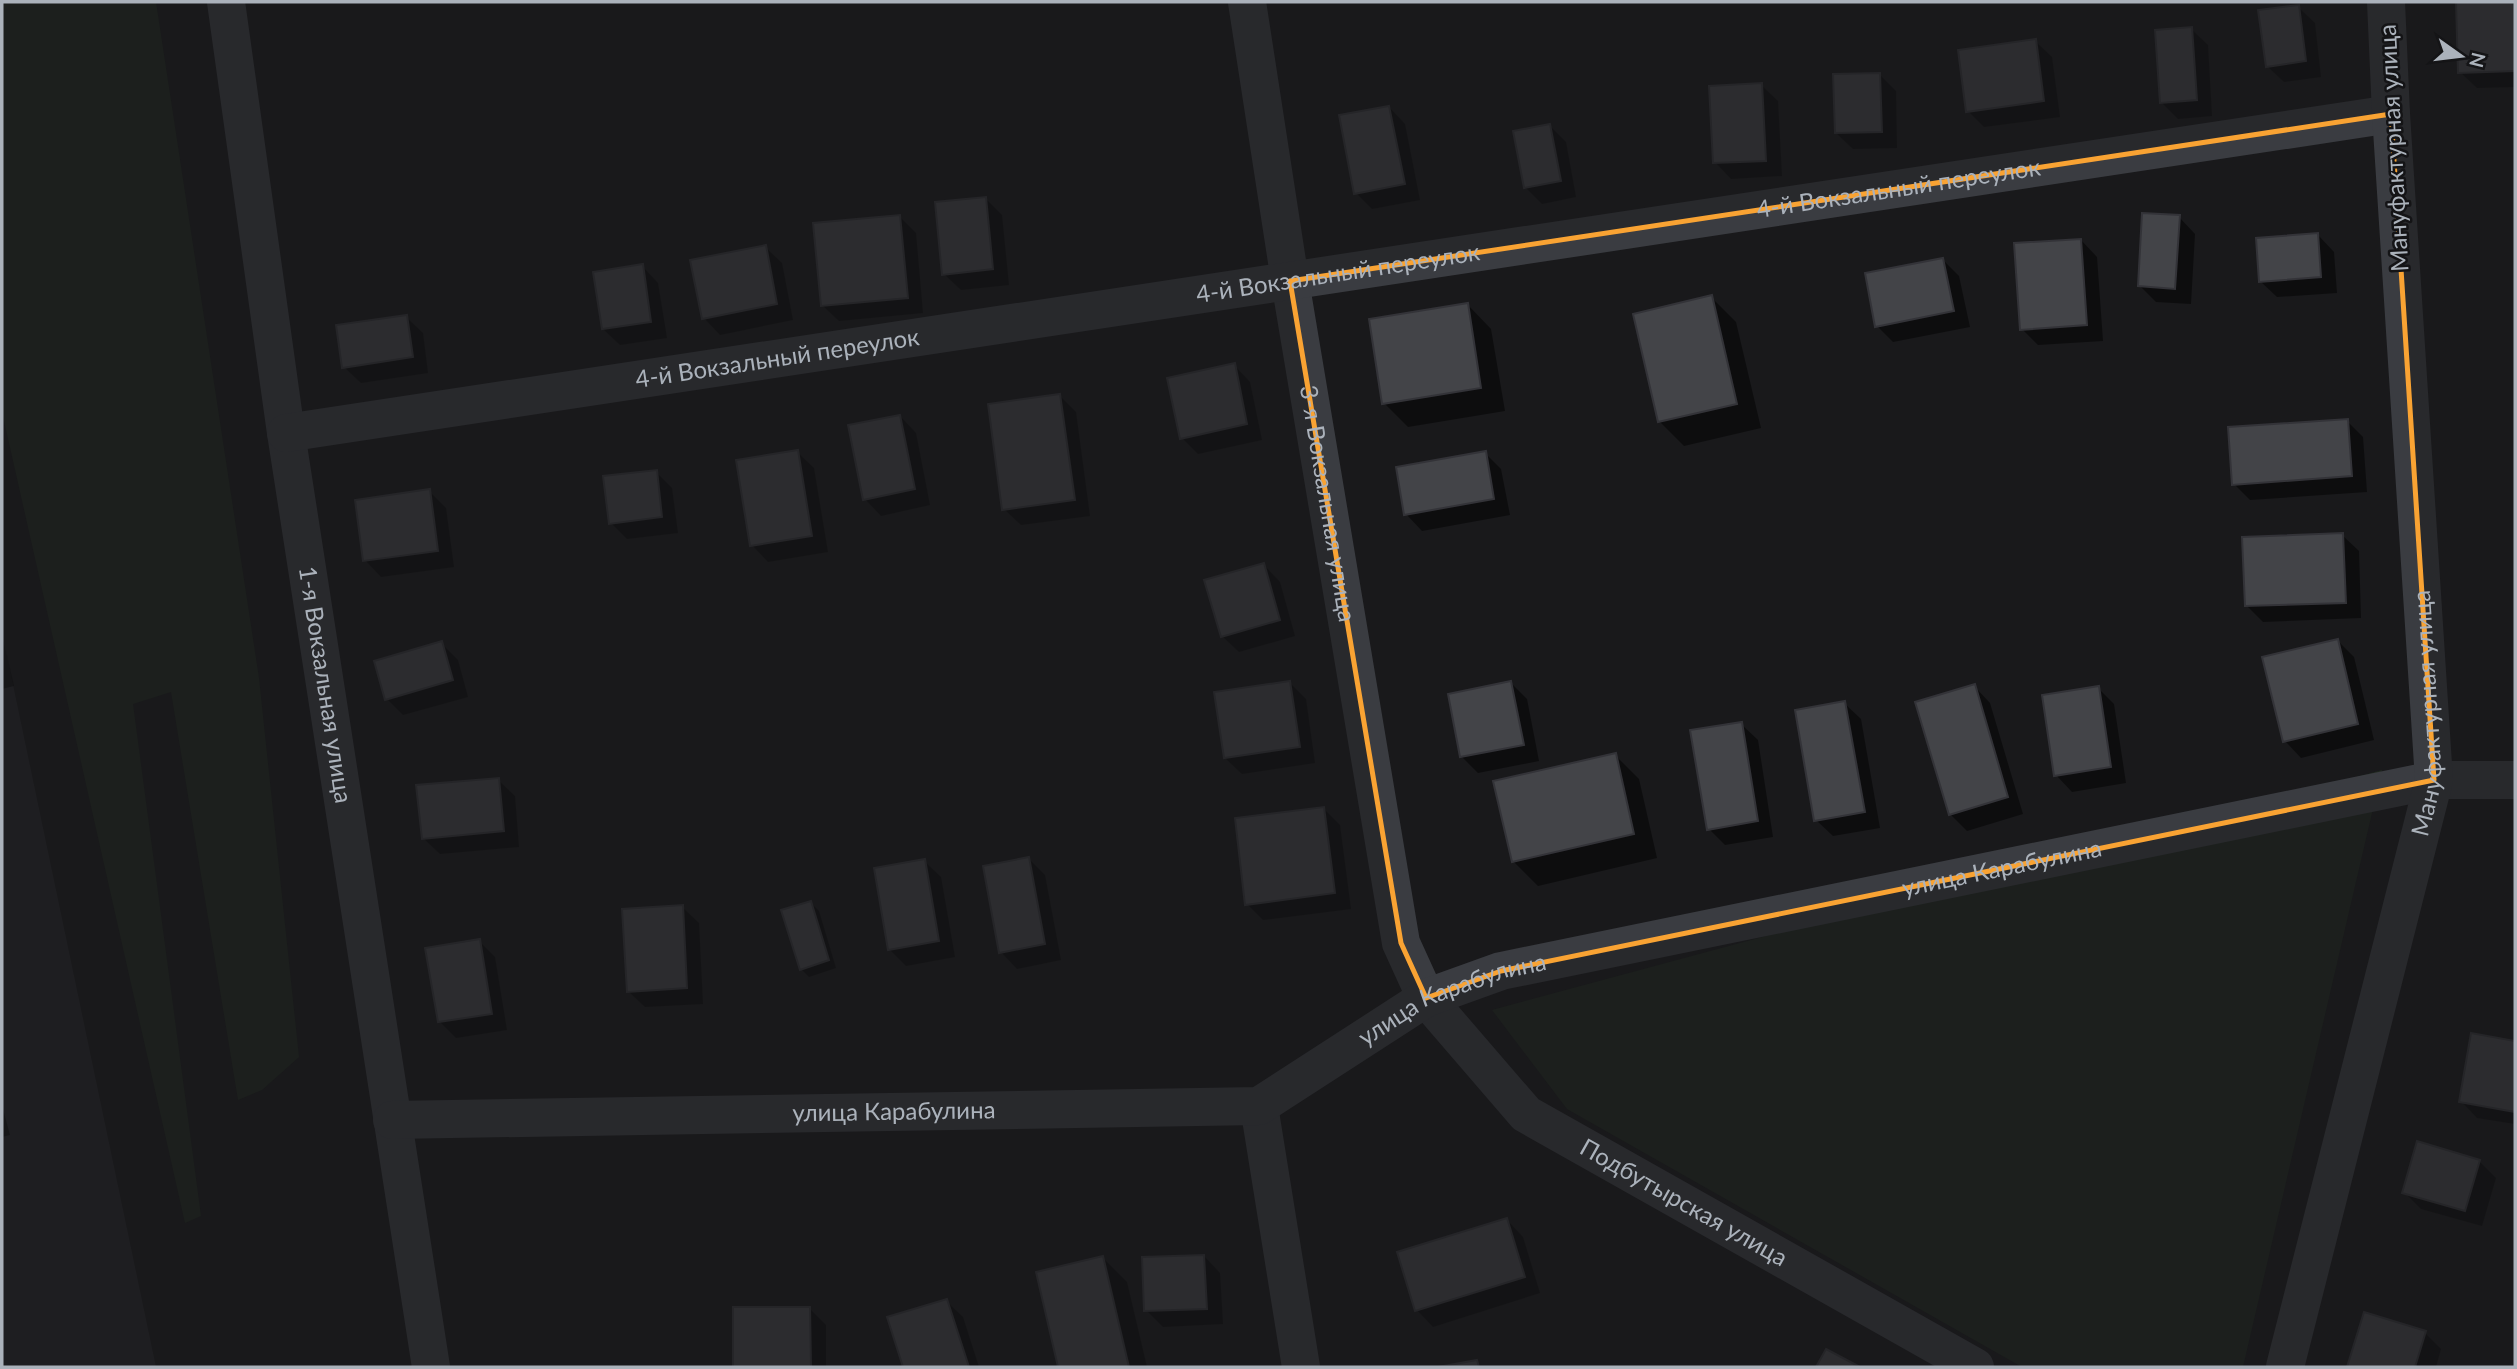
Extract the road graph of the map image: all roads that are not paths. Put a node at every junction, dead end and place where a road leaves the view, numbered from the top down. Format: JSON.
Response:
{"nodes":[{"id":1,"x":226,"y":2,"type":"edge"},
{"id":2,"x":1247,"y":2,"type":"edge"},
{"id":3,"x":2386,"y":2,"type":"edge"},
{"id":4,"x":2391,"y":114,"type":"junction"},
{"id":5,"x":1290,"y":281,"type":"junction"},
{"id":6,"x":286,"y":433,"type":"junction"},
{"id":7,"x":2434,"y":780,"type":"junction"},
{"id":8,"x":2515,"y":780,"type":"edge"},
{"id":9,"x":1426,"y":998,"type":"junction"},
{"id":10,"x":1259,"y":1105,"type":"junction"},
{"id":11,"x":392,"y":1120,"type":"junction"},
{"id":12,"x":431,"y":1367,"type":"edge"},
{"id":13,"x":1301,"y":1367,"type":"edge"},
{"id":14,"x":1975,"y":1367,"type":"edge"},
{"id":15,"x":2285,"y":1367,"type":"edge"}],
"edges":[{"from":1,"to":6,"type":"street","name":"1-я Вокзальная улица"},
{"from":2,"to":5,"type":"street","name":"3-я Вокзальная улица"},
{"from":3,"to":4,"type":"street","name":"Мануфактурная улица"},
{"from":4,"to":5,"type":"street","name":"4-й Вокзальный переулок"},
{"from":4,"to":7,"type":"street","name":"Мануфактурная улица"},
{"from":5,"to":6,"type":"street","name":"4-й Вокзальный переулок"},
{"from":5,"to":9,"type":"street","name":"3-я Вокзальная улица"},
{"from":6,"to":11,"type":"street","name":"1-я Вокзальная улица"},
{"from":7,"to":8,"type":"street","name":"улица Карабулина"},
{"from":7,"to":9,"type":"street","name":"улица Карабулина"},
{"from":7,"to":15,"type":"street","name":"Мануфактурная улица"},
{"from":9,"to":10,"type":"street","name":"улица Карабулина"},
{"from":9,"to":14,"type":"street","name":"Подбутырская улица"},
{"from":10,"to":11,"type":"street","name":"улица Карабулина"},
{"from":10,"to":13,"type":"street"},
{"from":11,"to":12,"type":"street","name":"1-я Вокзальная улица"}]}
